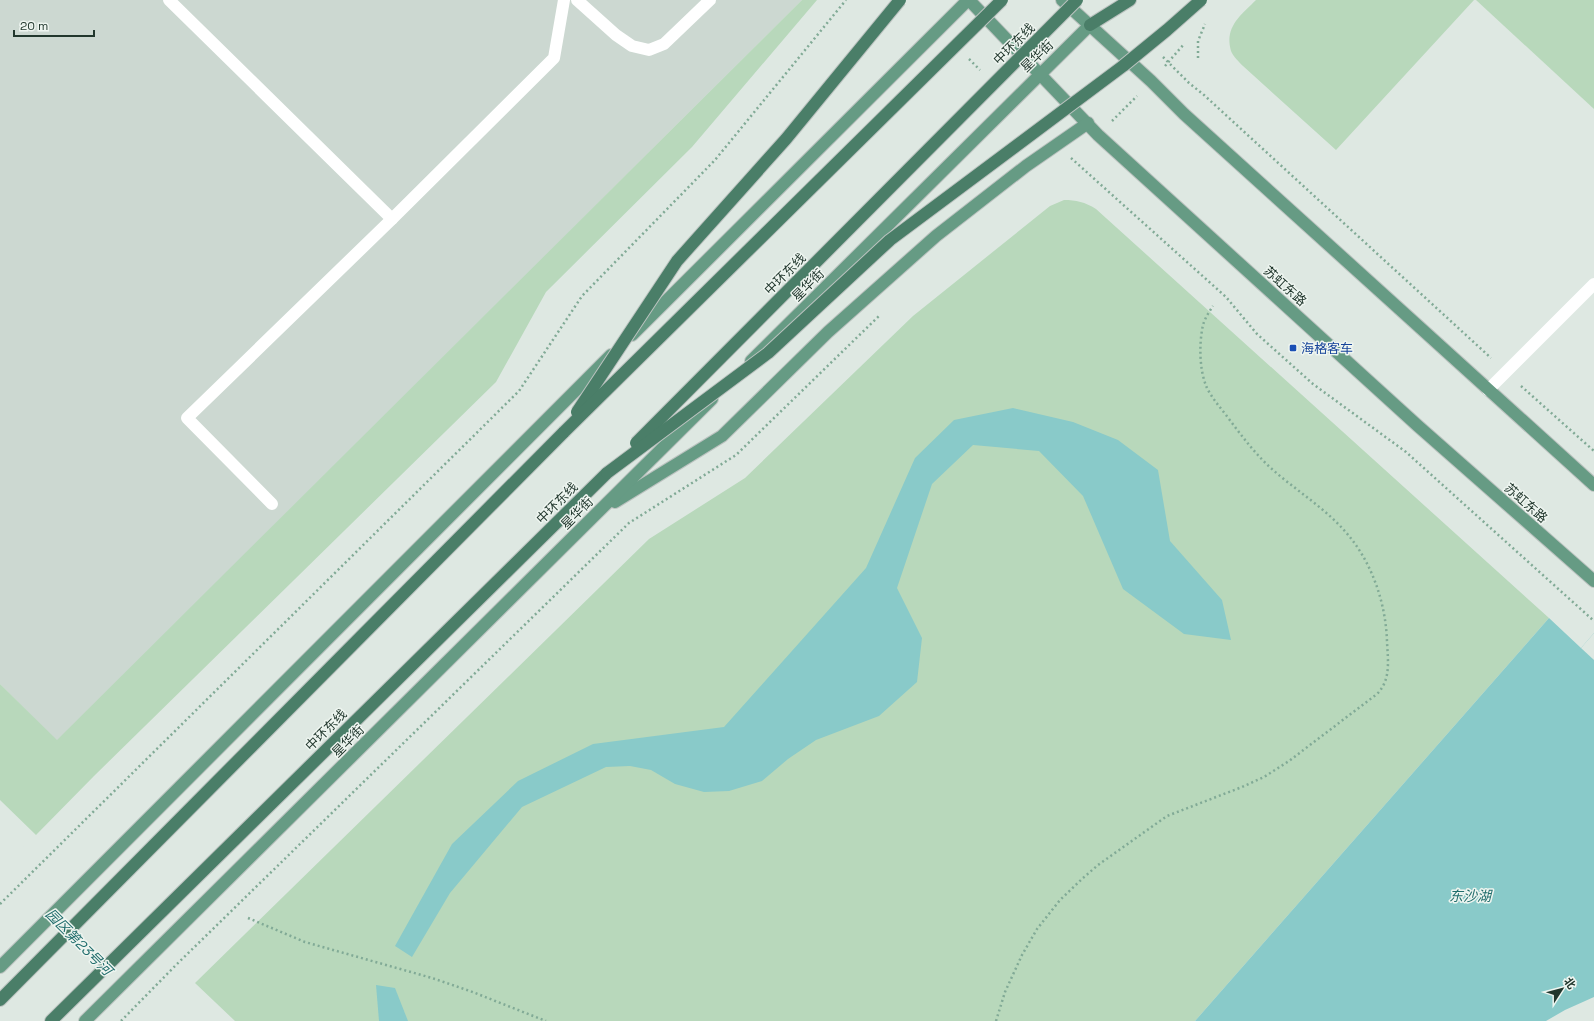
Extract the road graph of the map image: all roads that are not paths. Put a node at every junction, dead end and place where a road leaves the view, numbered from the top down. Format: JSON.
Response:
{"nodes":[{"id":1,"x":169,"y":0,"type":"edge"},
{"id":2,"x":564,"y":0,"type":"edge"},
{"id":3,"x":577,"y":0,"type":"edge"},
{"id":4,"x":710,"y":0,"type":"edge"},
{"id":5,"x":900,"y":0,"type":"edge"},
{"id":6,"x":968,"y":0,"type":"edge"},
{"id":7,"x":1002,"y":0,"type":"edge"},
{"id":8,"x":1062,"y":0,"type":"edge"},
{"id":9,"x":1077,"y":0,"type":"edge"},
{"id":10,"x":1130,"y":0,"type":"edge"},
{"id":11,"x":1201,"y":0,"type":"edge"},
{"id":12,"x":1090,"y":25,"type":"junction"},
{"id":13,"x":1040,"y":73,"type":"junction"},
{"id":14,"x":1088,"y":123,"type":"junction"},
{"id":15,"x":392,"y":219,"type":"junction"},
{"id":16,"x":1594,"y":284,"type":"edge"},
{"id":17,"x":1488,"y":390,"type":"junction"},
{"id":18,"x":564,"y":432,"type":"junction"},
{"id":19,"x":607,"y":473,"type":"junction"},
{"id":20,"x":1594,"y":485,"type":"edge"},
{"id":21,"x":272,"y":504,"type":"dead end"},
{"id":22,"x":597,"y":513,"type":"junction"},
{"id":23,"x":1594,"y":582,"type":"edge"},
{"id":24,"x":0,"y":967,"type":"edge"},
{"id":25,"x":0,"y":1000,"type":"edge"},
{"id":26,"x":51,"y":1021,"type":"edge"},
{"id":27,"x":85,"y":1021,"type":"edge"}],
"edges":[{"from":1,"to":15,"type":"lane"},
{"from":2,"to":15,"type":"lane"},
{"from":3,"to":4,"type":"lane"},
{"from":5,"to":18,"type":"highway","bridge":true},
{"from":6,"to":13,"type":"main road","name":"苏虹东路"},
{"from":6,"to":24,"type":"main road"},
{"from":7,"to":18,"type":"highway","bridge":true},
{"from":8,"to":12,"type":"main road"},
{"from":9,"to":19,"type":"highway","name":"中环东线","bridge":true},
{"from":10,"to":12,"type":"highway"},
{"from":11,"to":19,"type":"highway","bridge":true},
{"from":12,"to":13,"type":"main road","name":"星华街"},
{"from":12,"to":17,"type":"main road"},
{"from":13,"to":14,"type":"main road","name":"苏虹东路"},
{"from":13,"to":22,"type":"main road","name":"星华街"},
{"from":14,"to":22,"type":"main road"},
{"from":14,"to":23,"type":"main road","name":"苏虹东路"},
{"from":15,"to":21,"type":"lane"},
{"from":16,"to":17,"type":"lane"},
{"from":17,"to":20,"type":"main road"},
{"from":18,"to":25,"type":"highway"},
{"from":19,"to":26,"type":"highway","name":"中环东线"},
{"from":22,"to":27,"type":"main road","name":"星华街"}]}
